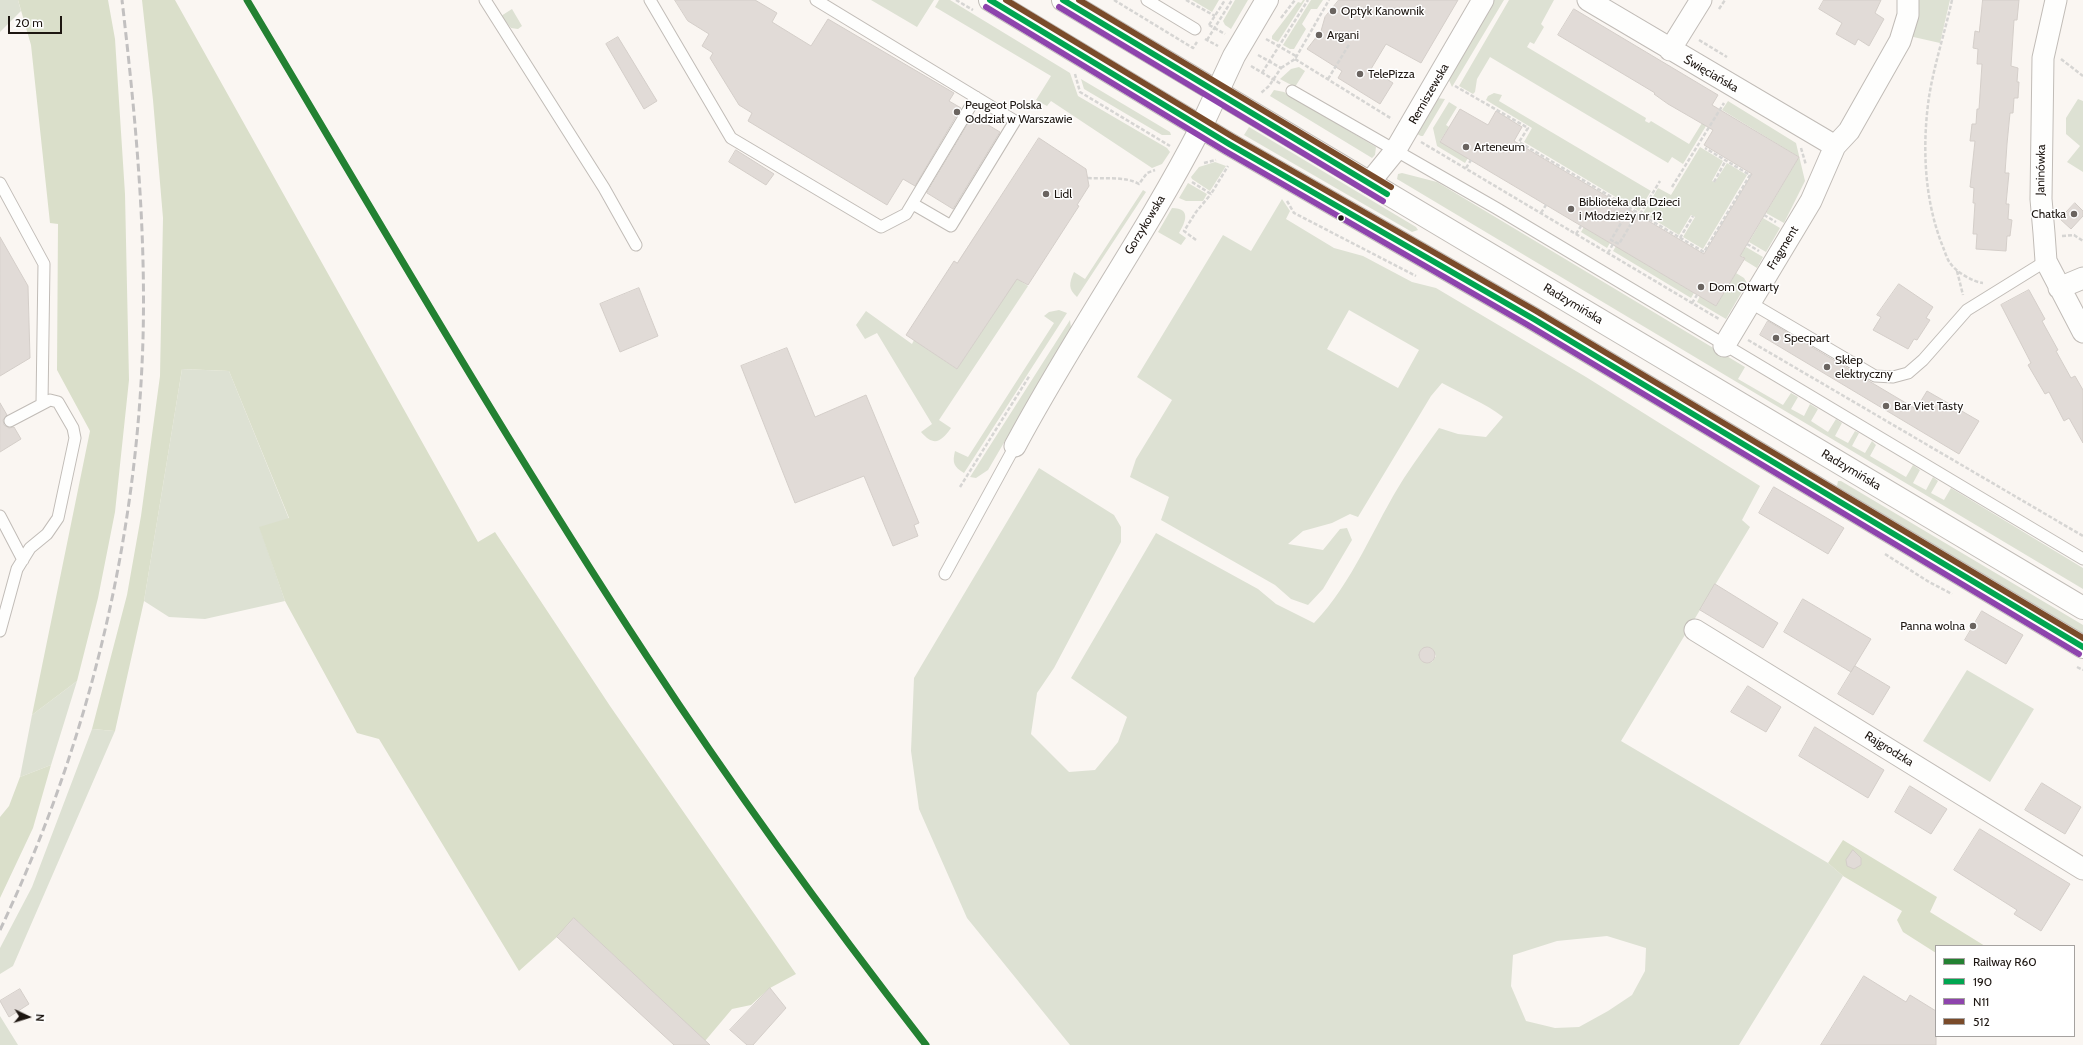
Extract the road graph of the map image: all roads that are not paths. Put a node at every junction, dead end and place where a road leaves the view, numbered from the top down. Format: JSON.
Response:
{"nodes":[{"id":1,"x":485,"y":0,"type":"edge"},
{"id":2,"x":650,"y":0,"type":"edge"},
{"id":3,"x":816,"y":0,"type":"edge"},
{"id":4,"x":990,"y":0,"type":"edge"},
{"id":5,"x":1063,"y":0,"type":"edge"},
{"id":6,"x":1148,"y":0,"type":"edge"},
{"id":7,"x":1267,"y":0,"type":"edge"},
{"id":8,"x":1483,"y":0,"type":"edge"},
{"id":9,"x":1588,"y":0,"type":"edge"},
{"id":10,"x":1700,"y":0,"type":"edge"},
{"id":11,"x":1908,"y":0,"type":"edge"},
{"id":12,"x":2056,"y":0,"type":"edge"},
{"id":13,"x":1195,"y":29,"type":"dead end"},
{"id":14,"x":1670,"y":50,"type":"junction"},
{"id":15,"x":1292,"y":91,"type":"dead end"},
{"id":16,"x":1217,"y":92,"type":"junction"},
{"id":17,"x":976,"y":97,"type":"junction"},
{"id":18,"x":1201,"y":127,"type":"junction"},
{"id":19,"x":1835,"y":146,"type":"junction"},
{"id":20,"x":1395,"y":151,"type":"junction"},
{"id":21,"x":0,"y":183,"type":"edge"},
{"id":22,"x":1368,"y":183,"type":"junction"},
{"id":23,"x":913,"y":204,"type":"junction"},
{"id":24,"x":1436,"y":223,"type":"junction"},
{"id":25,"x":636,"y":245,"type":"dead end"},
{"id":26,"x":1419,"y":252,"type":"junction"},
{"id":27,"x":2046,"y":260,"type":"junction"},
{"id":28,"x":2083,"y":278,"type":"edge"},
{"id":29,"x":2059,"y":288,"type":"junction"},
{"id":30,"x":1750,"y":303,"type":"junction"},
{"id":31,"x":2083,"y":332,"type":"edge"},
{"id":32,"x":1728,"y":337,"type":"junction"},
{"id":33,"x":42,"y":403,"type":"junction"},
{"id":34,"x":10,"y":421,"type":"dead end"},
{"id":35,"x":1015,"y":446,"type":"joint"},
{"id":36,"x":0,"y":516,"type":"edge"},
{"id":37,"x":2083,"y":559,"type":"edge"},
{"id":38,"x":23,"y":560,"type":"junction"},
{"id":39,"x":946,"y":574,"type":"dead end"},
{"id":40,"x":2083,"y":608,"type":"edge"},
{"id":41,"x":1695,"y":630,"type":"dead end"},
{"id":42,"x":0,"y":631,"type":"edge"},
{"id":43,"x":2083,"y":648,"type":"edge"},
{"id":44,"x":2083,"y":869,"type":"edge"}],
"edges":[{"from":1,"to":25,"type":"lane"},
{"from":2,"to":23,"type":"lane"},
{"from":3,"to":17,"type":"lane"},
{"from":4,"to":18,"type":"main road"},
{"from":5,"to":16,"type":"main road","name":"Radzymińska"},
{"from":6,"to":13,"type":"lane"},
{"from":7,"to":16,"type":"main road","name":"Gorzykowska"},
{"from":8,"to":20,"type":"street","name":"Remiszewska"},
{"from":9,"to":14,"type":"street","name":"Święciańska"},
{"from":10,"to":14,"type":"street"},
{"from":11,"to":19,"type":"street","name":"Fragment"},
{"from":12,"to":27,"type":"street","name":"Janinówka"},
{"from":14,"to":19,"type":"street","name":"Święciańska"},
{"from":15,"to":20,"type":"lane"},
{"from":16,"to":18,"type":"main road","name":"Gorzykowska"},
{"from":16,"to":22,"type":"main road","name":"Radzymińska"},
{"from":17,"to":23,"type":"lane"},
{"from":17,"to":23,"type":"lane"},
{"from":18,"to":26,"type":"main road"},
{"from":18,"to":35,"type":"street","name":"Gorzykowska"},
{"from":19,"to":30,"type":"street","name":"Fragment"},
{"from":20,"to":22,"type":"street","name":"Remiszewska"},
{"from":20,"to":32,"type":"lane"},
{"from":21,"to":33,"type":"lane"},
{"from":22,"to":24,"type":"main road","name":"Radzymińska"},
{"from":24,"to":26,"type":"main road"},
{"from":24,"to":40,"type":"main road","name":"Radzymińska"},
{"from":26,"to":43,"type":"main road"},
{"from":27,"to":29,"type":"street","name":"Janinówka"},
{"from":27,"to":30,"type":"lane"},
{"from":28,"to":29,"type":"street"},
{"from":29,"to":31,"type":"street","name":"Janinówka"},
{"from":30,"to":32,"type":"street","name":"Fragment"},
{"from":32,"to":37,"type":"lane"},
{"from":33,"to":34,"type":"lane"},
{"from":33,"to":38,"type":"lane"},
{"from":35,"to":39,"type":"lane"},
{"from":36,"to":38,"type":"lane"},
{"from":38,"to":42,"type":"lane"},
{"from":41,"to":44,"type":"street","name":"Rajgrodzka"}]}
